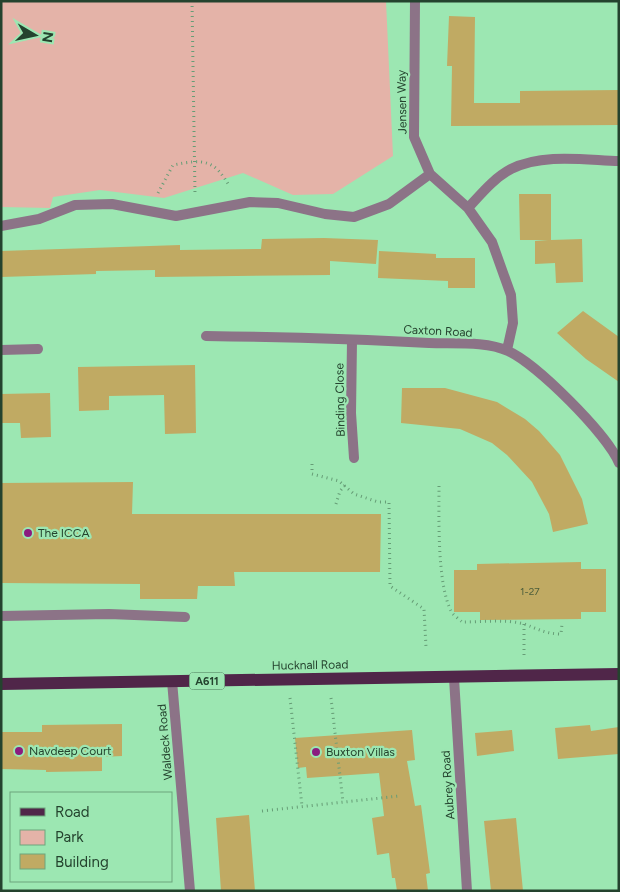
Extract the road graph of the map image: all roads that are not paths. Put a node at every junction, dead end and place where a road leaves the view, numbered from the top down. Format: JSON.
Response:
{"nodes":[{"id":1,"x":415,"y":1,"type":"edge"},
{"id":2,"x":619,"y":161,"type":"edge"},
{"id":3,"x":430,"y":174,"type":"junction"},
{"id":4,"x":468,"y":208,"type":"junction"},
{"id":5,"x":1,"y":226,"type":"edge"},
{"id":6,"x":206,"y":336,"type":"dead end"},
{"id":7,"x":352,"y":341,"type":"junction"},
{"id":8,"x":38,"y":349,"type":"dead end"},
{"id":9,"x":1,"y":350,"type":"edge"},
{"id":10,"x":507,"y":350,"type":"junction"},
{"id":11,"x":354,"y":458,"type":"dead end"},
{"id":12,"x":618,"y":461,"type":"edge"},
{"id":13,"x":1,"y":616,"type":"edge"},
{"id":14,"x":186,"y":617,"type":"dead end"},
{"id":15,"x":619,"y":674,"type":"edge"},
{"id":16,"x":454,"y":678,"type":"junction"},
{"id":17,"x":172,"y":681,"type":"junction"},
{"id":18,"x":1,"y":684,"type":"edge"},
{"id":19,"x":190,"y":891,"type":"edge"},
{"id":20,"x":468,"y":891,"type":"edge"}],
"edges":[{"from":1,"to":3,"type":"street","name":"Jensen Way"},
{"from":2,"to":4,"type":"street"},
{"from":3,"to":4,"type":"street","name":"Jensen Way"},
{"from":3,"to":5,"type":"street"},
{"from":4,"to":10,"type":"street","name":"Jensen Way"},
{"from":6,"to":7,"type":"street","name":"Caxton Road"},
{"from":7,"to":10,"type":"street","name":"Caxton Road"},
{"from":7,"to":11,"type":"street","name":"Binding Close"},
{"from":8,"to":9,"type":"street"},
{"from":10,"to":12,"type":"street","name":"Caxton Road"},
{"from":13,"to":14,"type":"street"},
{"from":15,"to":16,"type":"main road","name":"Hucknall Road","number":"A611"},
{"from":16,"to":17,"type":"main road","name":"Hucknall Road","number":"A611"},
{"from":16,"to":20,"type":"street","name":"Aubrey Road"},
{"from":17,"to":18,"type":"main road","name":"Hucknall Road","number":"A611"},
{"from":17,"to":19,"type":"street","name":"Waldeck Road"}]}
